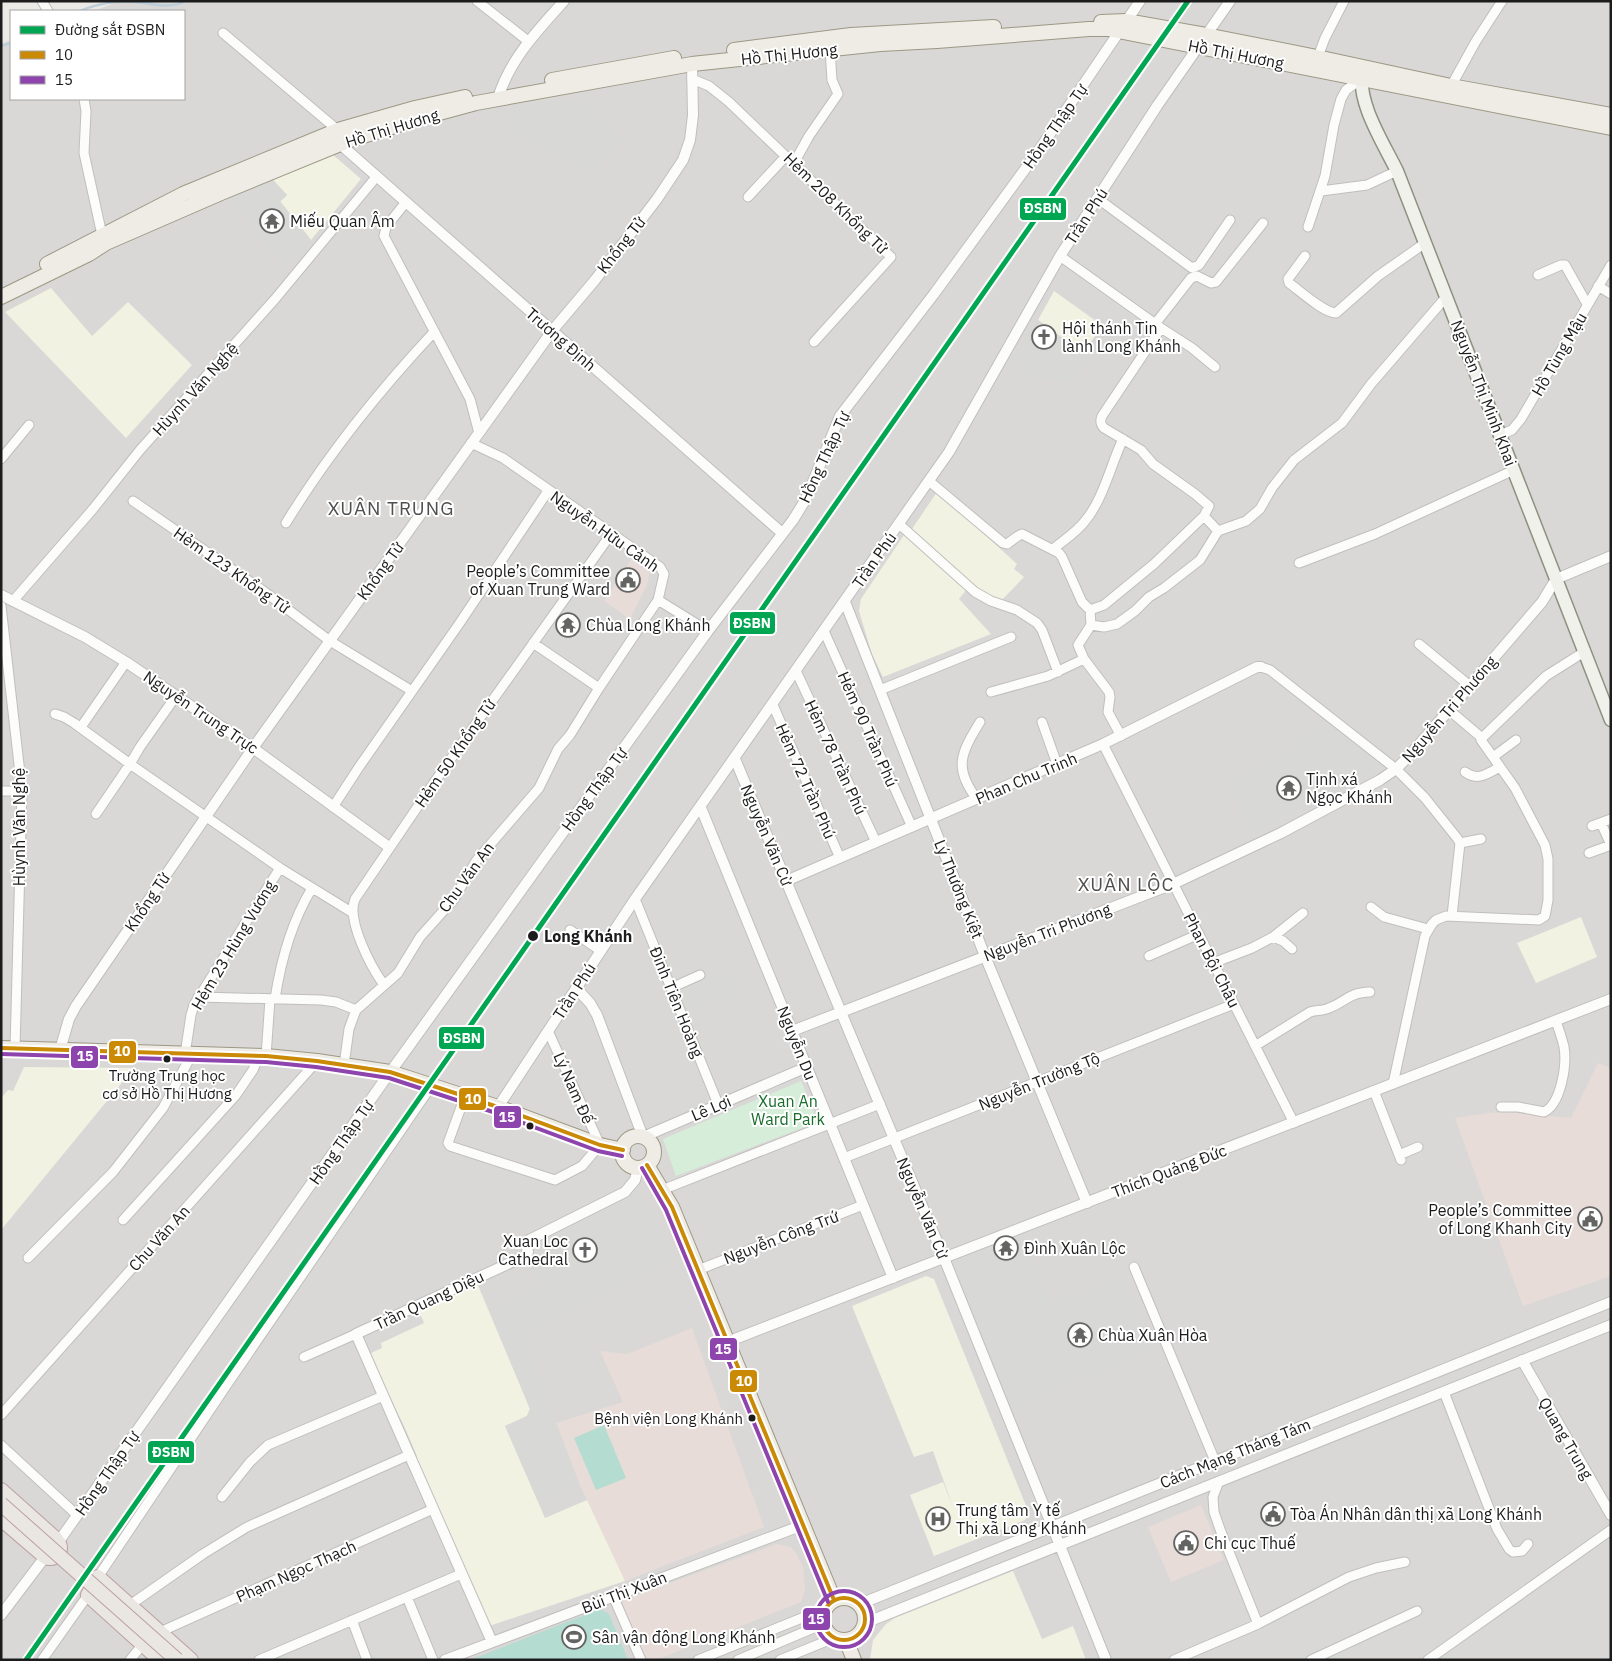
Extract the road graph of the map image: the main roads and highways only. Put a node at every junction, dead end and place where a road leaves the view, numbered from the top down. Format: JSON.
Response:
{"nodes":[{"id":1,"x":1122,"y":26,"type":"junction"},
{"id":2,"x":1362,"y":73,"type":"junction"},
{"id":3,"x":1449,"y":91,"type":"junction"},
{"id":4,"x":500,"y":94,"type":"junction"},
{"id":5,"x":1611,"y":115,"type":"edge"},
{"id":6,"x":1611,"y":128,"type":"edge"},
{"id":7,"x":340,"y":137,"type":"junction"},
{"id":8,"x":1,"y":287,"type":"edge"},
{"id":9,"x":1,"y":297,"type":"edge"},
{"id":10,"x":1611,"y":720,"type":"edge"},
{"id":11,"x":8,"y":1048,"type":"edge"},
{"id":12,"x":623,"y":1150,"type":"junction"},
{"id":13,"x":643,"y":1166,"type":"junction"},
{"id":14,"x":1,"y":1490,"type":"edge"},
{"id":15,"x":1,"y":1504,"type":"edge"},
{"id":16,"x":1,"y":1519,"type":"edge"},
{"id":17,"x":829,"y":1604,"type":"junction"},
{"id":18,"x":160,"y":1632,"type":"junction"},
{"id":19,"x":840,"y":1639,"type":"junction"},
{"id":20,"x":142,"y":1644,"type":"junction"},
{"id":21,"x":160,"y":1660,"type":"edge"},
{"id":22,"x":177,"y":1660,"type":"edge"},
{"id":23,"x":191,"y":1660,"type":"edge"},
{"id":24,"x":854,"y":1660,"type":"edge"}],
"edges":[{"from":1,"to":2,"type":"main road","name":"Hồ Thị Hương"},
{"from":1,"to":4,"type":"main road","name":"Hồ Thị Hương"},
{"from":1,"to":4,"type":"main road","name":"Hồ Thị Hương"},
{"from":2,"to":3,"type":"main road","name":"Hồ Thị Hương"},
{"from":2,"to":10,"type":"main road","name":"Nguyễn Thị Minh Khai"},
{"from":3,"to":5,"type":"main road","name":"Hồ Thị Hương"},
{"from":3,"to":6,"type":"main road","name":"Hồ Thị Hương"},
{"from":4,"to":7,"type":"main road","name":"Hồ Thị Hương"},
{"from":7,"to":8,"type":"main road","name":"Hồ Thị Hương"},
{"from":7,"to":9,"type":"main road","name":"Hồ Thị Hương"},
{"from":11,"to":12,"type":"main road"},
{"from":12,"to":13,"type":"main road"},
{"from":12,"to":13,"type":"main road"},
{"from":13,"to":17,"type":"main road"},
{"from":14,"to":16,"type":"highway"},
{"from":15,"to":22,"type":"highway","bridge":true},
{"from":17,"to":19,"type":"main road"},
{"from":17,"to":19,"type":"main road"},
{"from":18,"to":20,"type":"highway"},
{"from":18,"to":20,"type":"highway"},
{"from":18,"to":23,"type":"highway"},
{"from":19,"to":24,"type":"main road"},
{"from":20,"to":21,"type":"highway"}]}
